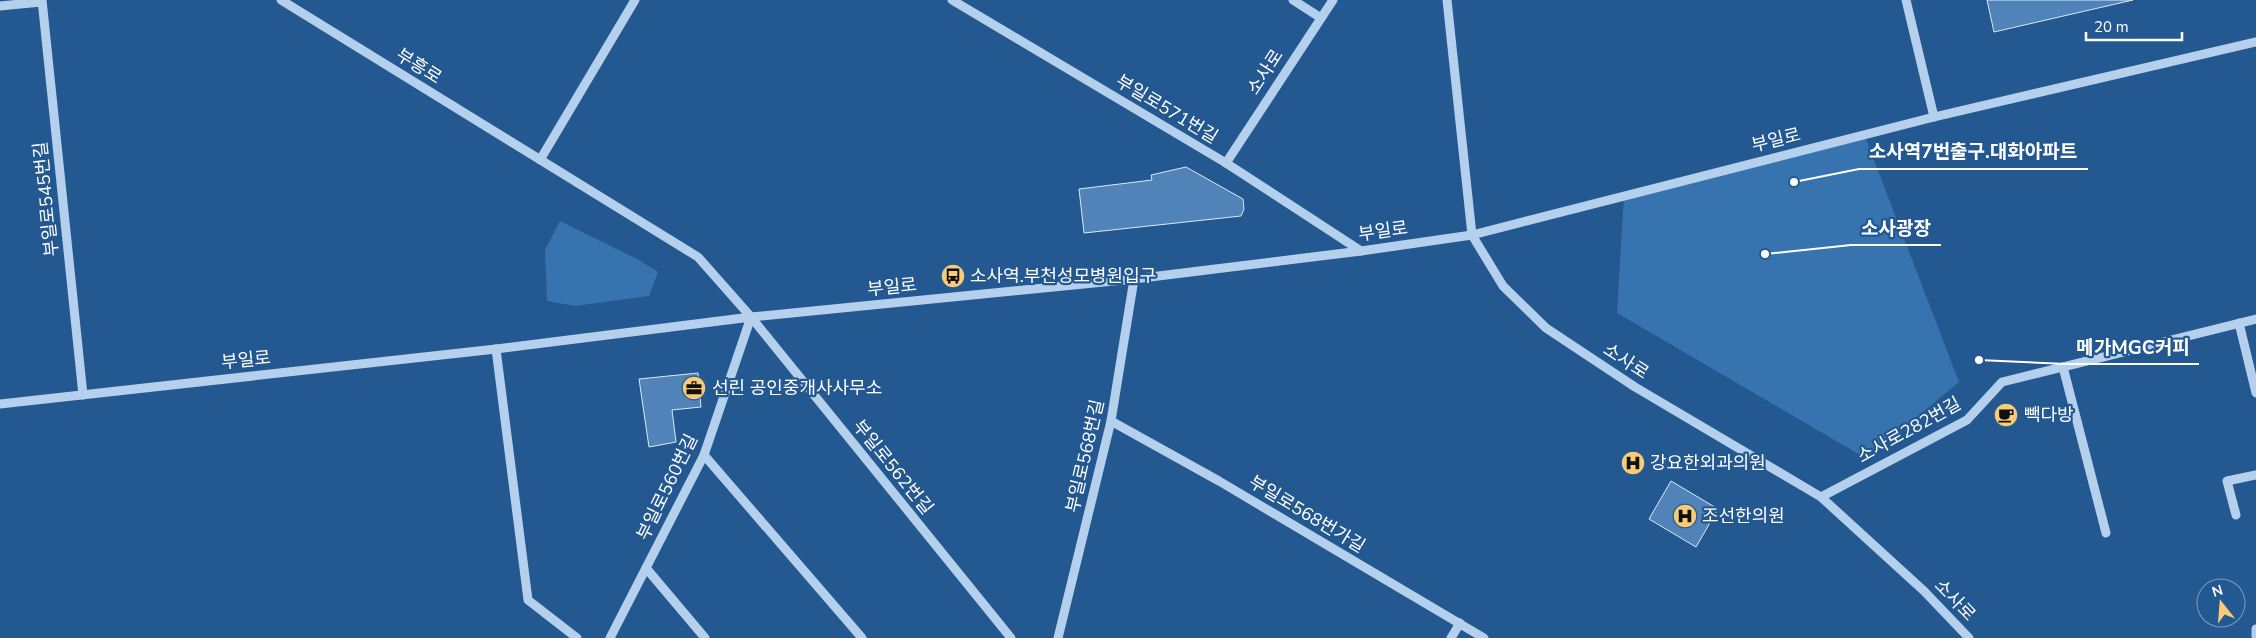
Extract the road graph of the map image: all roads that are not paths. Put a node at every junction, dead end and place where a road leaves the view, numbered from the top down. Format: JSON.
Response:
{"nodes":[{"id":1,"x":281,"y":0,"type":"edge"},
{"id":2,"x":635,"y":0,"type":"edge"},
{"id":3,"x":952,"y":0,"type":"edge"},
{"id":4,"x":1293,"y":0,"type":"edge"},
{"id":5,"x":1333,"y":0,"type":"edge"},
{"id":6,"x":1447,"y":0,"type":"edge"},
{"id":7,"x":1906,"y":0,"type":"edge"},
{"id":8,"x":42,"y":1,"type":"edge"},
{"id":9,"x":0,"y":6,"type":"edge"},
{"id":10,"x":1321,"y":18,"type":"junction"},
{"id":11,"x":2256,"y":42,"type":"edge"},
{"id":12,"x":1934,"y":117,"type":"junction"},
{"id":13,"x":540,"y":160,"type":"junction"},
{"id":14,"x":1226,"y":163,"type":"junction"},
{"id":15,"x":1472,"y":235,"type":"junction"},
{"id":16,"x":1361,"y":251,"type":"junction"},
{"id":17,"x":1134,"y":279,"type":"junction"},
{"id":18,"x":750,"y":317,"type":"junction"},
{"id":19,"x":2256,"y":318,"type":"edge"},
{"id":20,"x":2239,"y":323,"type":"junction"},
{"id":21,"x":496,"y":349,"type":"junction"},
{"id":22,"x":2063,"y":367,"type":"junction"},
{"id":23,"x":2256,"y":393,"type":"edge"},
{"id":24,"x":83,"y":395,"type":"junction"},
{"id":25,"x":0,"y":404,"type":"edge"},
{"id":26,"x":1111,"y":421,"type":"junction"},
{"id":27,"x":704,"y":455,"type":"junction"},
{"id":28,"x":2256,"y":475,"type":"edge"},
{"id":29,"x":1821,"y":497,"type":"junction"},
{"id":30,"x":2236,"y":515,"type":"dead end"},
{"id":31,"x":2106,"y":533,"type":"dead end"},
{"id":32,"x":646,"y":568,"type":"junction"},
{"id":33,"x":1460,"y":623,"type":"junction"},
{"id":34,"x":2256,"y":629,"type":"edge"},
{"id":35,"x":2256,"y":636,"type":"edge"},
{"id":36,"x":577,"y":638,"type":"edge"},
{"id":37,"x":610,"y":638,"type":"edge"},
{"id":38,"x":705,"y":638,"type":"edge"},
{"id":39,"x":862,"y":638,"type":"edge"},
{"id":40,"x":1011,"y":638,"type":"edge"},
{"id":41,"x":1058,"y":638,"type":"edge"},
{"id":42,"x":1451,"y":638,"type":"edge"},
{"id":43,"x":1484,"y":638,"type":"edge"},
{"id":44,"x":1969,"y":638,"type":"edge"}],
"edges":[{"from":1,"to":13,"type":"street","name":"부흥로"},
{"from":2,"to":13,"type":"street"},
{"from":3,"to":14,"type":"street","name":"부일로571번길"},
{"from":4,"to":10,"type":"street"},
{"from":5,"to":10,"type":"street","name":"소사로"},
{"from":6,"to":15,"type":"street","name":"소사로"},
{"from":7,"to":12,"type":"street"},
{"from":8,"to":9,"type":"street"},
{"from":8,"to":24,"type":"street","name":"부일로545번길"},
{"from":10,"to":14,"type":"street","name":"소사로"},
{"from":11,"to":12,"type":"street","name":"부일로"},
{"from":12,"to":15,"type":"street","name":"부일로"},
{"from":13,"to":18,"type":"street","name":"부흥로"},
{"from":14,"to":16,"type":"street","name":"부일로571번길"},
{"from":15,"to":16,"type":"street","name":"부일로"},
{"from":15,"to":29,"type":"street","name":"소사로"},
{"from":16,"to":17,"type":"street","name":"부일로"},
{"from":17,"to":18,"type":"street","name":"부일로"},
{"from":17,"to":26,"type":"street","name":"부일로568번길"},
{"from":18,"to":21,"type":"street","name":"부일로"},
{"from":18,"to":27,"type":"street","name":"부일로560번길"},
{"from":18,"to":40,"type":"street","name":"부일로562번길"},
{"from":19,"to":20,"type":"street","name":"소사로282번길"},
{"from":20,"to":22,"type":"street","name":"소사로282번길"},
{"from":20,"to":23,"type":"street"},
{"from":21,"to":24,"type":"street","name":"부일로"},
{"from":21,"to":36,"type":"street"},
{"from":22,"to":29,"type":"street","name":"소사로282번길"},
{"from":22,"to":31,"type":"street"},
{"from":24,"to":25,"type":"street","name":"부일로"},
{"from":26,"to":33,"type":"street","name":"부일로568번가길"},
{"from":26,"to":41,"type":"street","name":"부일로568번길"},
{"from":27,"to":32,"type":"street","name":"부일로560번길"},
{"from":27,"to":39,"type":"street"},
{"from":28,"to":30,"type":"street"},
{"from":29,"to":44,"type":"street","name":"소사로"},
{"from":32,"to":37,"type":"street","name":"부일로560번길"},
{"from":32,"to":38,"type":"street"},
{"from":33,"to":42,"type":"street"},
{"from":33,"to":43,"type":"street","name":"부일로568번가길"},
{"from":34,"to":35,"type":"street"}]}
